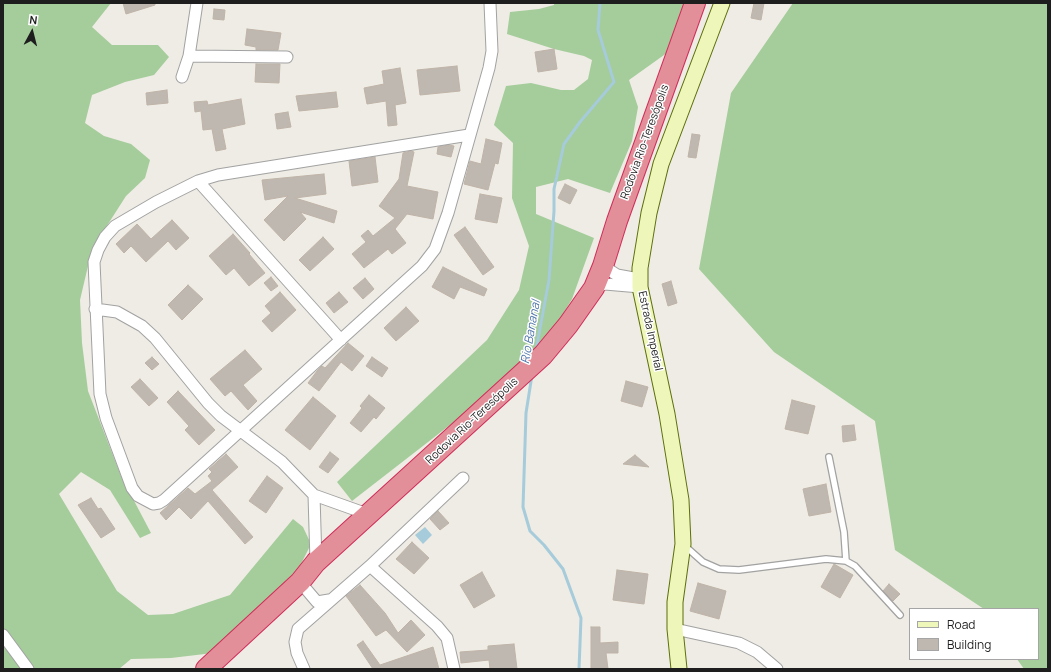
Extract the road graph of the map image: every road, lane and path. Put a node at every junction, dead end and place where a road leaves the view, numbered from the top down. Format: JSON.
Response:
{"nodes":[{"id":1,"x":197,"y":3,"type":"edge"},
{"id":2,"x":490,"y":3,"type":"edge"},
{"id":3,"x":695,"y":3,"type":"edge"},
{"id":4,"x":722,"y":3,"type":"edge"},
{"id":5,"x":189,"y":56,"type":"junction"},
{"id":6,"x":287,"y":57,"type":"dead end"},
{"id":7,"x":182,"y":77,"type":"dead end"},
{"id":8,"x":469,"y":135,"type":"junction"},
{"id":9,"x":198,"y":181,"type":"junction"},
{"id":10,"x":603,"y":266,"type":"junction"},
{"id":11,"x":640,"y":283,"type":"junction"},
{"id":12,"x":590,"y":295,"type":"junction"},
{"id":13,"x":95,"y":309,"type":"junction"},
{"id":14,"x":341,"y":340,"type":"junction"},
{"id":15,"x":239,"y":431,"type":"junction"},
{"id":16,"x":829,"y":457,"type":"dead end"},
{"id":17,"x":463,"y":478,"type":"dead end"},
{"id":18,"x":314,"y":495,"type":"junction"},
{"id":19,"x":370,"y":514,"type":"junction"},
{"id":20,"x":683,"y":544,"type":"junction"},
{"id":21,"x":846,"y":561,"type":"junction"},
{"id":22,"x":316,"y":562,"type":"junction"},
{"id":23,"x":370,"y":566,"type":"junction"},
{"id":24,"x":300,"y":582,"type":"junction"},
{"id":25,"x":329,"y":600,"type":"junction"},
{"id":26,"x":900,"y":615,"type":"dead end"},
{"id":27,"x":675,"y":629,"type":"junction"},
{"id":28,"x":3,"y":635,"type":"edge"},
{"id":29,"x":28,"y":669,"type":"edge"},
{"id":30,"x":206,"y":669,"type":"edge"},
{"id":31,"x":304,"y":669,"type":"edge"},
{"id":32,"x":454,"y":669,"type":"edge"},
{"id":33,"x":679,"y":669,"type":"edge"},
{"id":34,"x":777,"y":669,"type":"edge"}],
"edges":[{"from":1,"to":5,"type":"street"},
{"from":2,"to":8,"type":"street"},
{"from":3,"to":10,"type":"highway","name":"Rodovia Rio-Teresópolis"},
{"from":4,"to":11,"type":"street","name":"Estrada Imperial"},
{"from":5,"to":6,"type":"street"},
{"from":5,"to":7,"type":"street"},
{"from":8,"to":9,"type":"street"},
{"from":8,"to":14,"type":"street"},
{"from":9,"to":13,"type":"street"},
{"from":9,"to":14,"type":"street"},
{"from":10,"to":11,"type":"street"},
{"from":10,"to":12,"type":"highway","name":"Rodovia Rio-Teresópolis"},
{"from":11,"to":12,"type":"street"},
{"from":11,"to":20,"type":"street","name":"Estrada Imperial"},
{"from":12,"to":19,"type":"highway","name":"Rodovia Rio-Teresópolis"},
{"from":13,"to":15,"type":"street"},
{"from":13,"to":15,"type":"street"},
{"from":14,"to":15,"type":"street"},
{"from":15,"to":18,"type":"street"},
{"from":16,"to":21,"type":"lane"},
{"from":17,"to":23,"type":"street"},
{"from":18,"to":19,"type":"street"},
{"from":18,"to":22,"type":"street"},
{"from":19,"to":22,"type":"highway","name":"Rodovia Rio-Teresópolis"},
{"from":20,"to":21,"type":"lane"},
{"from":20,"to":27,"type":"street","name":"Estrada Imperial"},
{"from":21,"to":26,"type":"lane"},
{"from":22,"to":24,"type":"highway","name":"Rodovia Rio-Teresópolis"},
{"from":23,"to":25,"type":"street"},
{"from":23,"to":32,"type":"street"},
{"from":24,"to":25,"type":"street"},
{"from":24,"to":30,"type":"highway","name":"Rodovia Rio-Teresópolis"},
{"from":25,"to":31,"type":"street"},
{"from":27,"to":33,"type":"street","name":"Estrada Imperial"},
{"from":27,"to":34,"type":"street"},
{"from":28,"to":29,"type":"street"}]}
